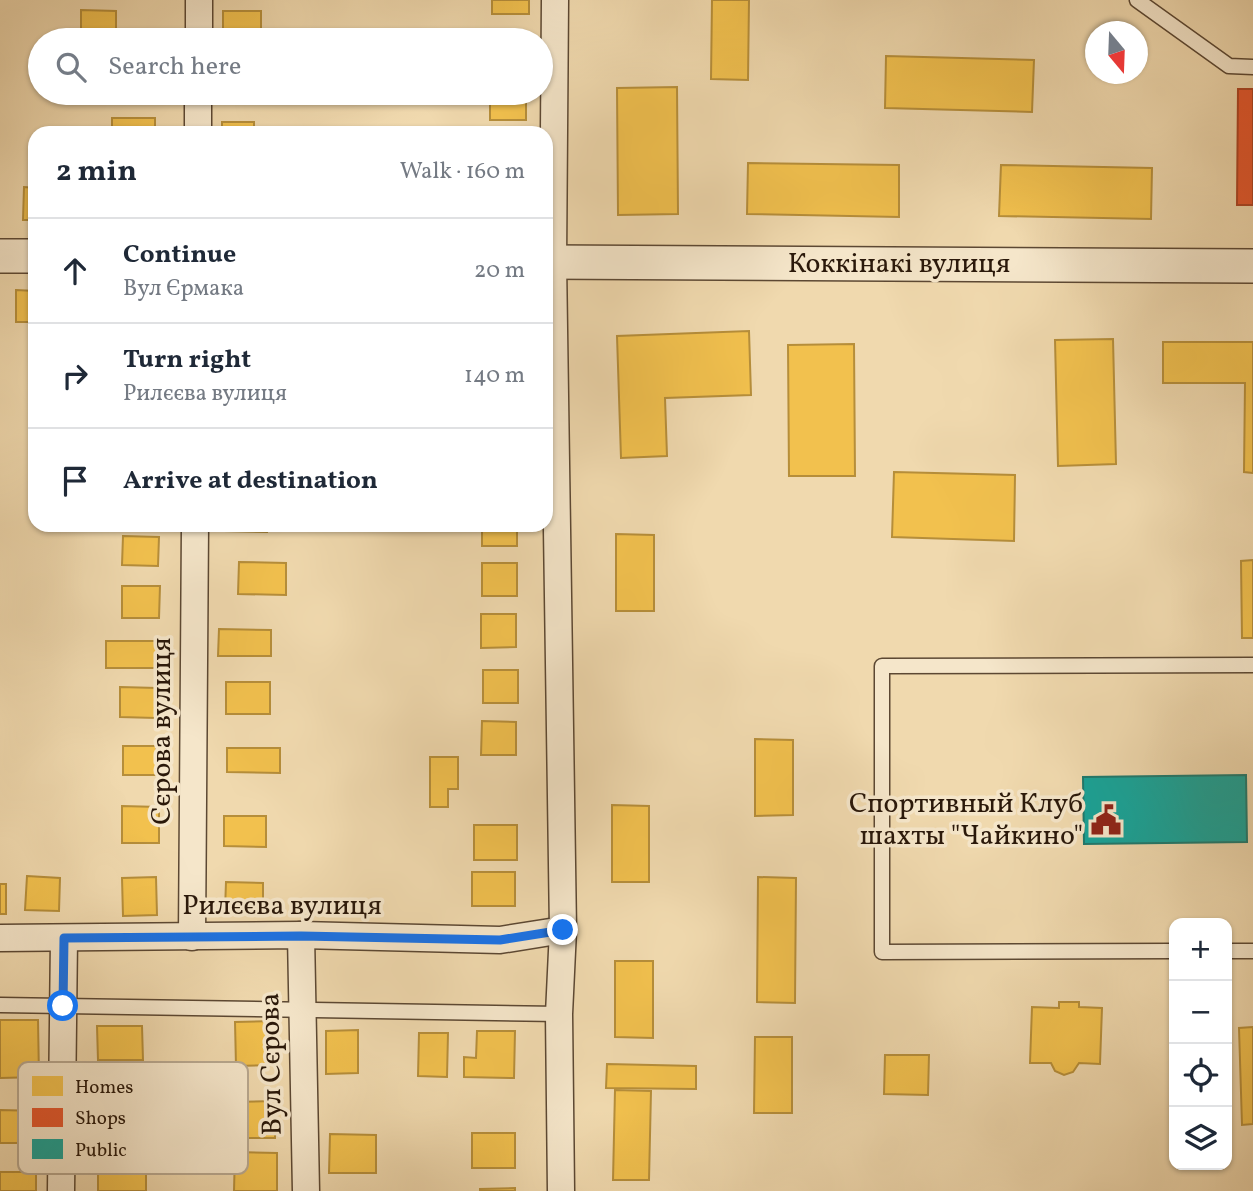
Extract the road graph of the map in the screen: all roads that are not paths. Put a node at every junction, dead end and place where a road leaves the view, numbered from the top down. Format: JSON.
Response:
{"nodes":[{"id":1,"x":199,"y":0,"type":"edge"},
{"id":2,"x":555,"y":0,"type":"edge"},
{"id":3,"x":1137,"y":0,"type":"edge"},
{"id":4,"x":199,"y":28,"type":"edge"},
{"id":5,"x":1253,"y":67,"type":"edge"},
{"id":6,"x":198,"y":105,"type":"edge"},
{"id":7,"x":553,"y":105,"type":"edge"},
{"id":8,"x":553,"y":105,"type":"edge"},
{"id":9,"x":198,"y":126,"type":"edge"},
{"id":10,"x":553,"y":126,"type":"edge"},
{"id":11,"x":0,"y":256,"type":"edge"},
{"id":12,"x":28,"y":256,"type":"edge"},
{"id":13,"x":553,"y":262,"type":"edge"},
{"id":14,"x":1253,"y":266,"type":"edge"},
{"id":15,"x":553,"y":416,"type":"edge"},
{"id":16,"x":195,"y":532,"type":"edge"},
{"id":17,"x":1253,"y":665,"type":"edge"},
{"id":18,"x":563,"y":930,"type":"junction"},
{"id":19,"x":301,"y":936,"type":"junction"},
{"id":20,"x":192,"y":937,"type":"junction"},
{"id":21,"x":0,"y":938,"type":"edge"},
{"id":22,"x":64,"y":938,"type":"junction"},
{"id":23,"x":1253,"y":950,"type":"edge"},
{"id":24,"x":1169,"y":951,"type":"edge"},
{"id":25,"x":1232,"y":951,"type":"edge"},
{"id":26,"x":0,"y":1005,"type":"edge"},
{"id":27,"x":63,"y":1006,"type":"junction"},
{"id":28,"x":302,"y":1010,"type":"junction"},
{"id":29,"x":559,"y":1014,"type":"junction"},
{"id":30,"x":62,"y":1062,"type":"edge"},
{"id":31,"x":306,"y":1191,"type":"edge"},
{"id":32,"x":561,"y":1191,"type":"edge"}],
"edges":[{"from":1,"to":4,"type":"street"},
{"from":2,"to":8,"type":"street"},
{"from":3,"to":5,"type":"lane"},
{"from":6,"to":9,"type":"street"},
{"from":7,"to":10,"type":"street"},
{"from":11,"to":12,"type":"street"},
{"from":13,"to":14,"type":"street","name":"Коккінакі вулиця"},
{"from":15,"to":18,"type":"street"},
{"from":16,"to":20,"type":"street","name":"Сєрова вулиця"},
{"from":17,"to":24,"type":"lane"},
{"from":18,"to":19,"type":"street","name":"Рилєєва вулиця"},
{"from":18,"to":29,"type":"street"},
{"from":19,"to":20,"type":"street","name":"Рилєєва вулиця"},
{"from":19,"to":28,"type":"street","name":"Вул Сєрова"},
{"from":20,"to":22,"type":"street","name":"Рилєєва вулиця"},
{"from":21,"to":22,"type":"street","name":"Рилєєва вулиця"},
{"from":22,"to":27,"type":"street"},
{"from":23,"to":25,"type":"lane"},
{"from":26,"to":27,"type":"lane"},
{"from":27,"to":28,"type":"lane"},
{"from":27,"to":30,"type":"street"},
{"from":28,"to":29,"type":"lane"},
{"from":28,"to":31,"type":"street","name":"Вул Сєрова"},
{"from":29,"to":32,"type":"street"}]}
